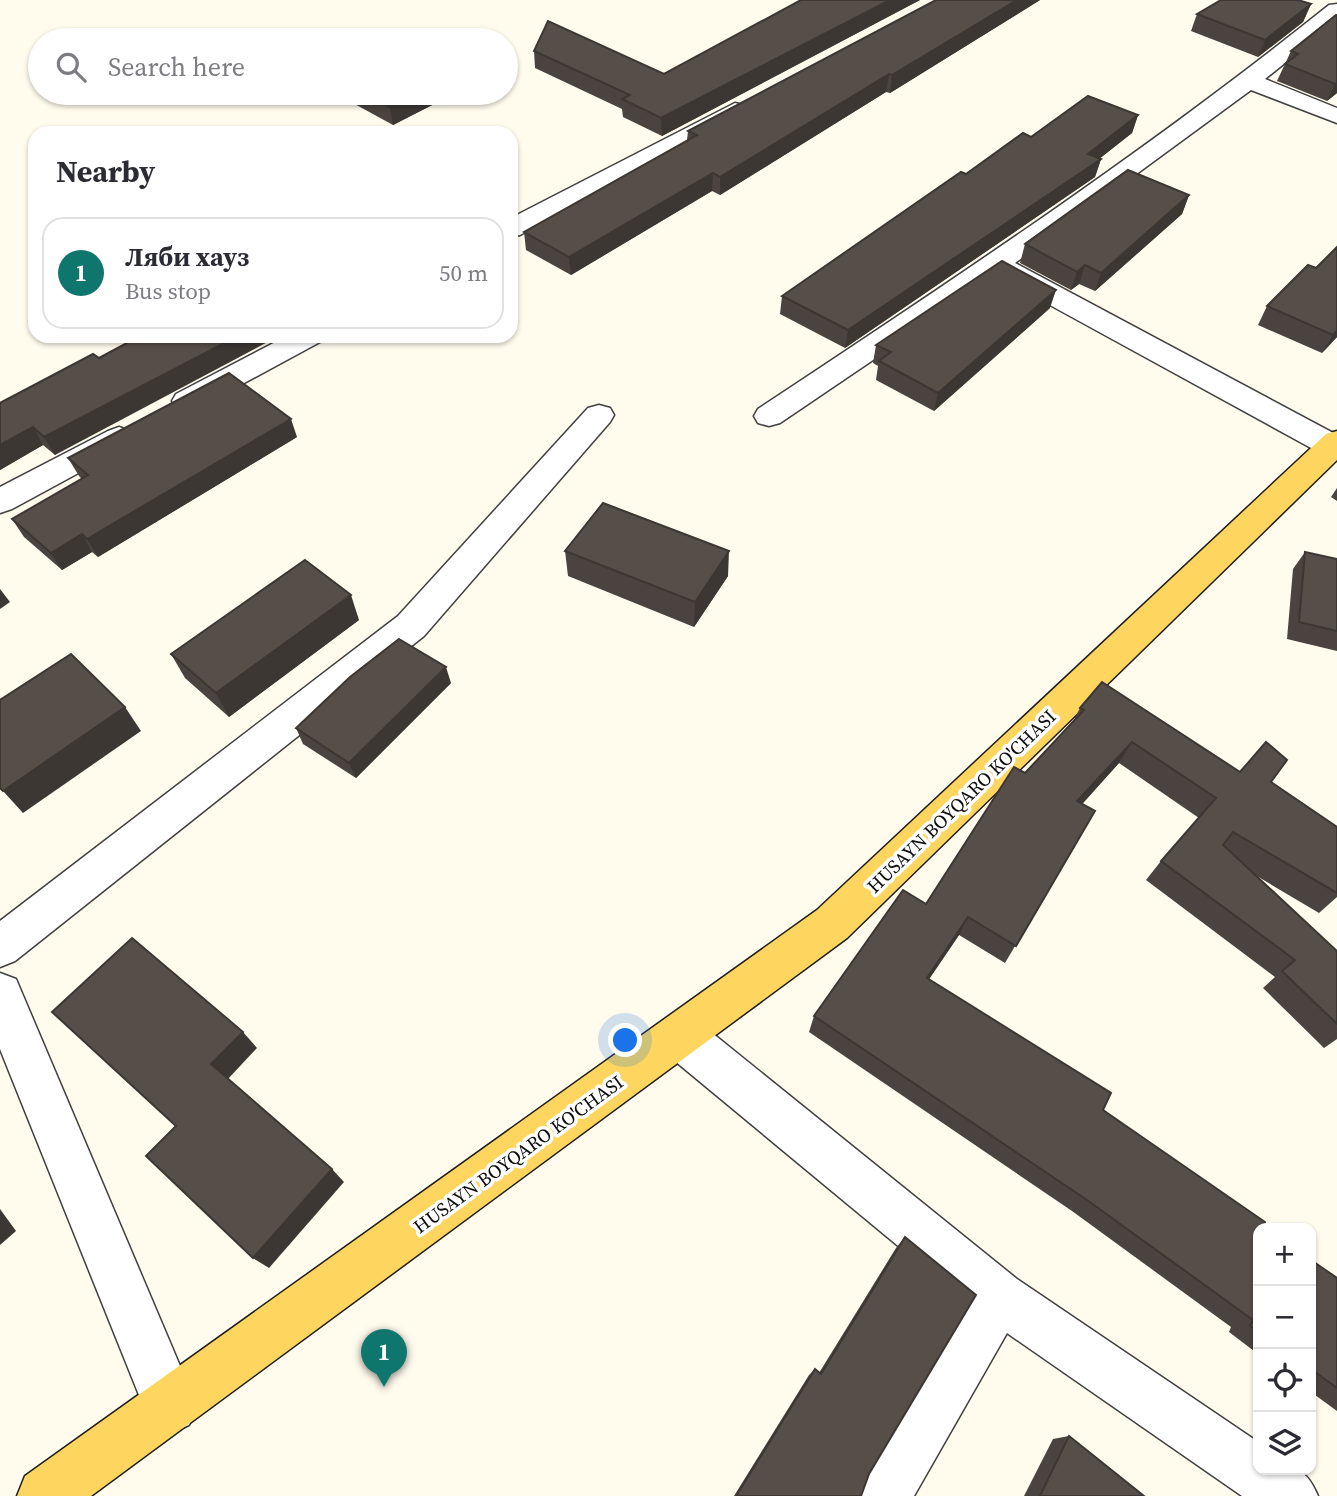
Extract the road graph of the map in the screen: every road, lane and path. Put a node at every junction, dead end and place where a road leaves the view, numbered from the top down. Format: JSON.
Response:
{"nodes":[{"id":1,"x":1337,"y":10,"type":"edge"},
{"id":2,"x":1249,"y":81,"type":"junction"},
{"id":3,"x":757,"y":98,"type":"edge"},
{"id":4,"x":1337,"y":116,"type":"edge"},
{"id":5,"x":518,"y":225,"type":"edge"},
{"id":6,"x":996,"y":264,"type":"junction"},
{"id":7,"x":297,"y":343,"type":"edge"},
{"id":8,"x":599,"y":415,"type":"dead end"},
{"id":9,"x":769,"y":416,"type":"dead end"},
{"id":10,"x":1335,"y":444,"type":"edge"},
{"id":11,"x":0,"y":501,"type":"edge"},
{"id":12,"x":0,"y":947,"type":"edge"},
{"id":13,"x":0,"y":994,"type":"edge"},
{"id":14,"x":680,"y":1037,"type":"junction"},
{"id":15,"x":999,"y":1297,"type":"junction"},
{"id":16,"x":170,"y":1406,"type":"junction"},
{"id":17,"x":46,"y":1496,"type":"edge"},
{"id":18,"x":883,"y":1496,"type":"edge"},
{"id":19,"x":1290,"y":1496,"type":"edge"}],
"edges":[{"from":1,"to":2,"type":"street"},
{"from":2,"to":4,"type":"street"},
{"from":2,"to":6,"type":"street"},
{"from":3,"to":5,"type":"street"},
{"from":6,"to":9,"type":"street"},
{"from":6,"to":10,"type":"street"},
{"from":7,"to":11,"type":"street"},
{"from":8,"to":12,"type":"street"},
{"from":10,"to":14,"type":"main road","name":"HUSAYN BOYQARO KO'CHASI"},
{"from":13,"to":16,"type":"street"},
{"from":14,"to":15,"type":"street"},
{"from":14,"to":16,"type":"main road","name":"HUSAYN BOYQARO KO'CHASI"},
{"from":15,"to":18,"type":"street"},
{"from":15,"to":19,"type":"street"},
{"from":16,"to":17,"type":"main road","name":"HUSAYN BOYQARO KO'CHASI"}]}
